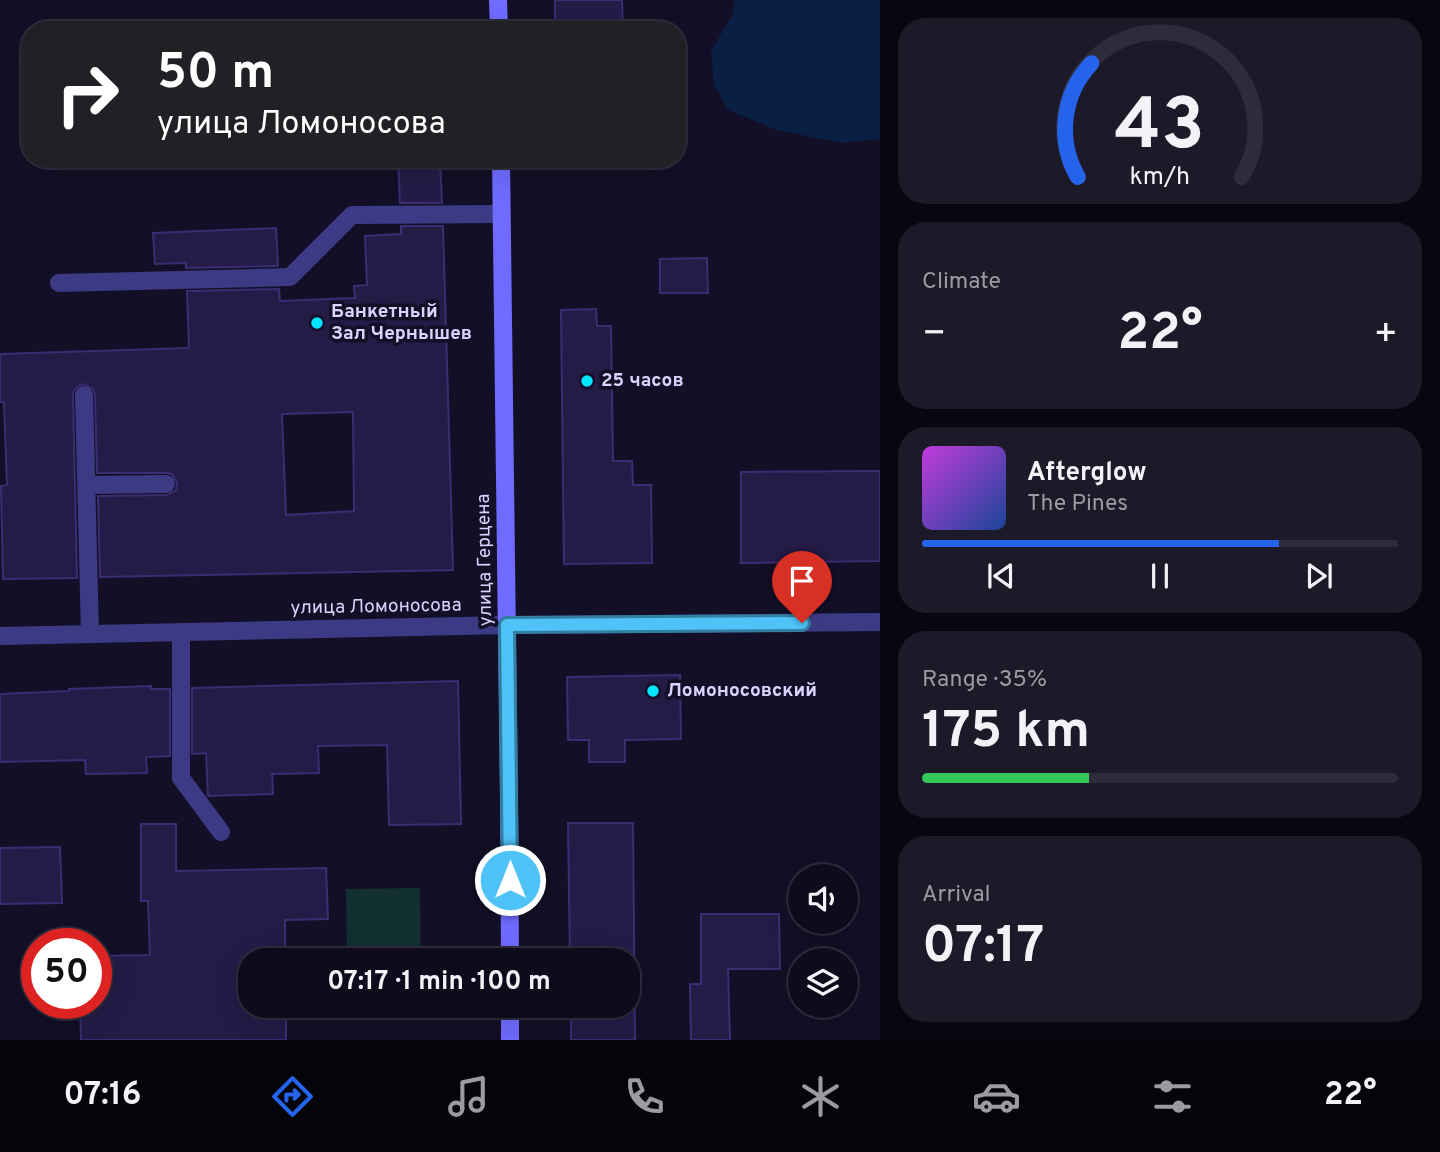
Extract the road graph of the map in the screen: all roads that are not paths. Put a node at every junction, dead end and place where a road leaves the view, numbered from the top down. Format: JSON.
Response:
{"nodes":[{"id":1,"x":498,"y":0,"type":"edge"},
{"id":2,"x":499,"y":21,"type":"edge"},
{"id":3,"x":501,"y":168,"type":"edge"},
{"id":4,"x":502,"y":214,"type":"junction"},
{"id":5,"x":59,"y":283,"type":"dead end"},
{"id":6,"x":84,"y":395,"type":"dead end"},
{"id":7,"x":166,"y":484,"type":"dead end"},
{"id":8,"x":86,"y":485,"type":"junction"},
{"id":9,"x":880,"y":622,"type":"edge"},
{"id":10,"x":507,"y":625,"type":"junction"},
{"id":11,"x":181,"y":632,"type":"junction"},
{"id":12,"x":90,"y":634,"type":"junction"},
{"id":13,"x":0,"y":636,"type":"edge"},
{"id":14,"x":222,"y":832,"type":"dead end"},
{"id":15,"x":510,"y":948,"type":"edge"},
{"id":16,"x":510,"y":1018,"type":"edge"},
{"id":17,"x":510,"y":1040,"type":"edge"}],
"edges":[{"from":1,"to":2,"type":"main road"},
{"from":3,"to":4,"type":"main road","name":"улица Герцена"},
{"from":4,"to":5,"type":"street"},
{"from":4,"to":10,"type":"main road","name":"улица Герцена"},
{"from":6,"to":8,"type":"street"},
{"from":7,"to":8,"type":"street"},
{"from":8,"to":12,"type":"street"},
{"from":9,"to":10,"type":"street","name":"улица Ломоносова"},
{"from":10,"to":11,"type":"street","name":"улица Ломоносова"},
{"from":10,"to":15,"type":"main road","name":"улица Герцена"},
{"from":11,"to":12,"type":"street","name":"улица Ломоносова"},
{"from":11,"to":14,"type":"street"},
{"from":12,"to":13,"type":"street","name":"улица Ломоносова"},
{"from":16,"to":17,"type":"main road"}]}
